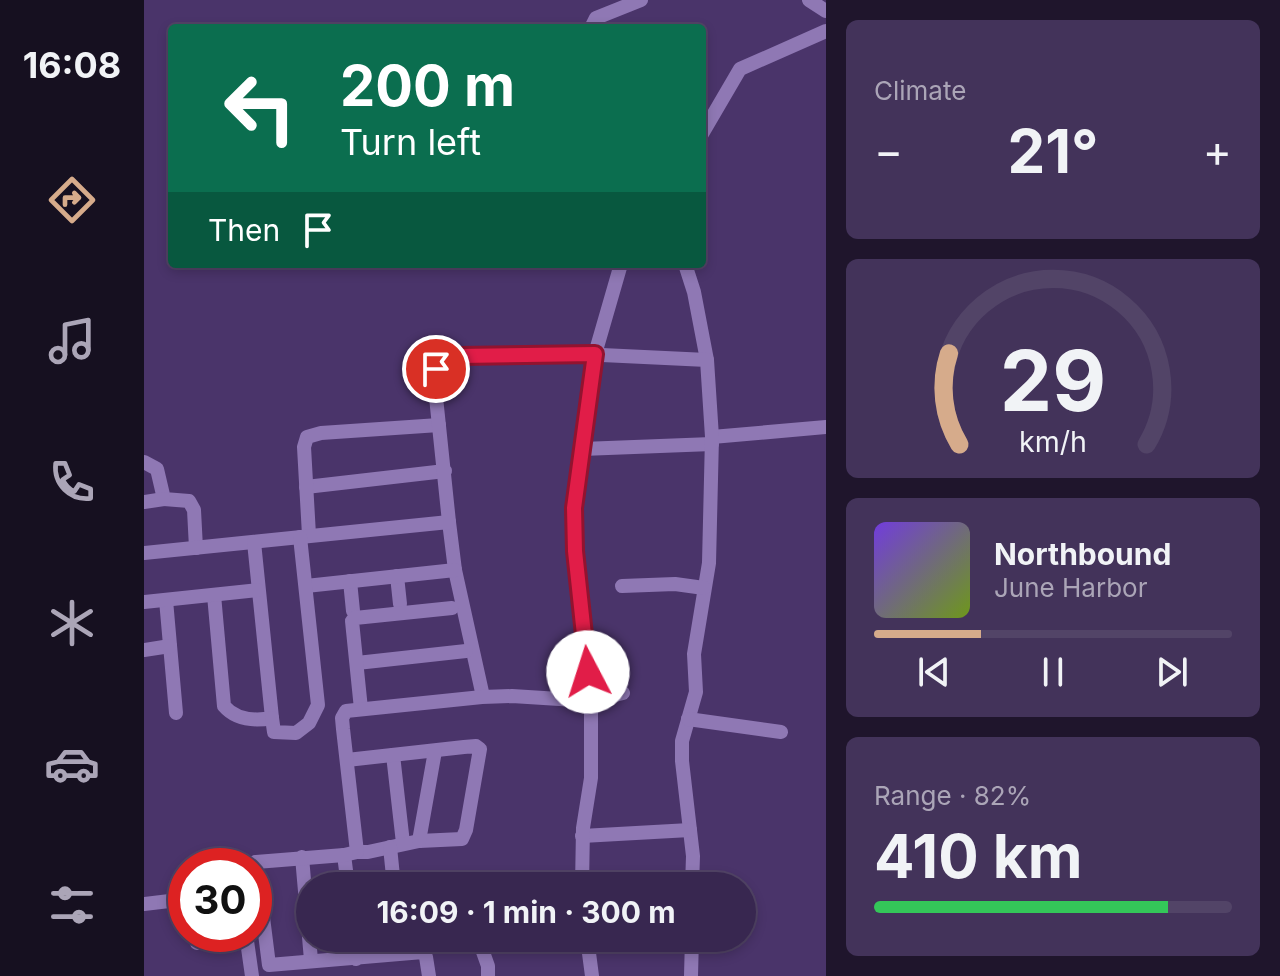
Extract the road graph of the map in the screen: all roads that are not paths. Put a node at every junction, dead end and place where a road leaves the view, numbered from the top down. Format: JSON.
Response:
{"nodes":[{"id":1,"x":641,"y":0,"type":"edge"},
{"id":2,"x":809,"y":0,"type":"edge"},
{"id":3,"x":826,"y":11,"type":"edge"},
{"id":4,"x":593,"y":24,"type":"edge"},
{"id":5,"x":826,"y":31,"type":"edge"},
{"id":6,"x":706,"y":127,"type":"edge"},
{"id":7,"x":620,"y":268,"type":"edge"},
{"id":8,"x":686,"y":268,"type":"edge"},
{"id":9,"x":595,"y":354,"type":"junction"},
{"id":10,"x":707,"y":360,"type":"junction"},
{"id":11,"x":439,"y":425,"type":"junction"},
{"id":12,"x":826,"y":427,"type":"edge"},
{"id":13,"x":712,"y":441,"type":"junction"},
{"id":14,"x":582,"y":449,"type":"junction"},
{"id":15,"x":144,"y":462,"type":"edge"},
{"id":16,"x":445,"y":471,"type":"junction"},
{"id":17,"x":306,"y":487,"type":"junction"},
{"id":18,"x":164,"y":499,"type":"junction"},
{"id":19,"x":144,"y":502,"type":"edge"},
{"id":20,"x":449,"y":522,"type":"junction"},
{"id":21,"x":304,"y":536,"type":"junction"},
{"id":22,"x":254,"y":542,"type":"junction"},
{"id":23,"x":196,"y":548,"type":"junction"},
{"id":24,"x":144,"y":553,"type":"edge"},
{"id":25,"x":455,"y":570,"type":"junction"},
{"id":26,"x":397,"y":576,"type":"junction"},
{"id":27,"x":350,"y":581,"type":"junction"},
{"id":28,"x":306,"y":586,"type":"junction"},
{"id":29,"x":622,"y":586,"type":"dead end"},
{"id":30,"x":704,"y":588,"type":"junction"},
{"id":31,"x":258,"y":590,"type":"junction"},
{"id":32,"x":214,"y":595,"type":"junction"},
{"id":33,"x":166,"y":600,"type":"junction"},
{"id":34,"x":144,"y":602,"type":"edge"},
{"id":35,"x":400,"y":604,"type":"dead end"},
{"id":36,"x":452,"y":608,"type":"dead end"},
{"id":37,"x":353,"y":611,"type":"dead end"},
{"id":38,"x":170,"y":646,"type":"junction"},
{"id":39,"x":144,"y":650,"type":"edge"},
{"id":40,"x":466,"y":651,"type":"dead end"},
{"id":41,"x":357,"y":663,"type":"junction"},
{"id":42,"x":482,"y":692,"type":"dead end"},
{"id":43,"x":623,"y":693,"type":"dead end"},
{"id":44,"x":591,"y":701,"type":"junction"},
{"id":45,"x":361,"y":709,"type":"junction"},
{"id":46,"x":176,"y":713,"type":"dead end"},
{"id":47,"x":272,"y":718,"type":"junction"},
{"id":48,"x":688,"y":719,"type":"junction"},
{"id":49,"x":781,"y":732,"type":"dead end"},
{"id":50,"x":435,"y":751,"type":"junction"},
{"id":51,"x":393,"y":755,"type":"junction"},
{"id":52,"x":347,"y":760,"type":"junction"},
{"id":53,"x":690,"y":830,"type":"junction"},
{"id":54,"x":582,"y":836,"type":"junction"},
{"id":55,"x":419,"y":841,"type":"junction"},
{"id":56,"x":397,"y":845,"type":"junction"},
{"id":57,"x":350,"y":854,"type":"junction"},
{"id":58,"x":302,"y":857,"type":"junction"},
{"id":59,"x":272,"y":861,"type":"edge"},
{"id":60,"x":349,"y":872,"type":"edge"},
{"id":61,"x":395,"y":872,"type":"edge"},
{"id":62,"x":582,"y":872,"type":"edge"},
{"id":63,"x":692,"y":872,"type":"edge"},
{"id":64,"x":168,"y":901,"type":"edge"},
{"id":65,"x":144,"y":904,"type":"edge"},
{"id":66,"x":248,"y":952,"type":"edge"},
{"id":67,"x":267,"y":952,"type":"edge"},
{"id":68,"x":355,"y":952,"type":"edge"},
{"id":69,"x":378,"y":952,"type":"edge"},
{"id":70,"x":423,"y":952,"type":"edge"},
{"id":71,"x":483,"y":952,"type":"edge"},
{"id":72,"x":589,"y":952,"type":"edge"},
{"id":73,"x":692,"y":952,"type":"edge"},
{"id":74,"x":356,"y":959,"type":"junction"},
{"id":75,"x":311,"y":960,"type":"junction"},
{"id":76,"x":252,"y":976,"type":"edge"},
{"id":77,"x":429,"y":976,"type":"edge"},
{"id":78,"x":488,"y":976,"type":"edge"},
{"id":79,"x":592,"y":976,"type":"edge"},
{"id":80,"x":691,"y":976,"type":"edge"}],
"edges":[{"from":1,"to":4,"type":"street"},
{"from":2,"to":3,"type":"street"},
{"from":5,"to":6,"type":"street"},
{"from":7,"to":9,"type":"street"},
{"from":8,"to":10,"type":"street"},
{"from":9,"to":10,"type":"street"},
{"from":9,"to":11,"type":"street"},
{"from":9,"to":14,"type":"street"},
{"from":10,"to":13,"type":"street"},
{"from":11,"to":16,"type":"street"},
{"from":11,"to":17,"type":"street"},
{"from":12,"to":13,"type":"street"},
{"from":13,"to":14,"type":"street"},
{"from":13,"to":30,"type":"street"},
{"from":14,"to":44,"type":"street"},
{"from":15,"to":18,"type":"street"},
{"from":16,"to":17,"type":"street"},
{"from":16,"to":20,"type":"street"},
{"from":17,"to":21,"type":"street"},
{"from":18,"to":19,"type":"street"},
{"from":18,"to":23,"type":"street"},
{"from":20,"to":21,"type":"street"},
{"from":20,"to":25,"type":"street"},
{"from":21,"to":22,"type":"street"},
{"from":21,"to":28,"type":"street"},
{"from":22,"to":23,"type":"street"},
{"from":22,"to":31,"type":"street"},
{"from":23,"to":24,"type":"street"},
{"from":25,"to":26,"type":"street"},
{"from":25,"to":42,"type":"street"},
{"from":26,"to":27,"type":"street"},
{"from":26,"to":35,"type":"street"},
{"from":27,"to":28,"type":"street"},
{"from":27,"to":37,"type":"street"},
{"from":28,"to":47,"type":"street"},
{"from":29,"to":30,"type":"street"},
{"from":30,"to":48,"type":"street"},
{"from":31,"to":32,"type":"street"},
{"from":31,"to":47,"type":"street"},
{"from":32,"to":33,"type":"street"},
{"from":32,"to":47,"type":"street"},
{"from":33,"to":34,"type":"street"},
{"from":33,"to":38,"type":"street"},
{"from":36,"to":41,"type":"street"},
{"from":38,"to":39,"type":"street"},
{"from":38,"to":46,"type":"street"},
{"from":40,"to":41,"type":"street"},
{"from":41,"to":45,"type":"street"},
{"from":43,"to":44,"type":"street"},
{"from":44,"to":45,"type":"street"},
{"from":44,"to":54,"type":"street"},
{"from":45,"to":52,"type":"street"},
{"from":48,"to":49,"type":"street"},
{"from":48,"to":53,"type":"street"},
{"from":50,"to":51,"type":"street"},
{"from":50,"to":55,"type":"street"},
{"from":50,"to":55,"type":"street"},
{"from":51,"to":52,"type":"street"},
{"from":51,"to":56,"type":"street"},
{"from":52,"to":57,"type":"street"},
{"from":53,"to":54,"type":"street"},
{"from":53,"to":63,"type":"street"},
{"from":54,"to":62,"type":"street"},
{"from":55,"to":56,"type":"street"},
{"from":56,"to":57,"type":"street"},
{"from":56,"to":61,"type":"street"},
{"from":57,"to":58,"type":"street"},
{"from":57,"to":60,"type":"street"},
{"from":58,"to":59,"type":"street"},
{"from":58,"to":75,"type":"street"},
{"from":64,"to":65,"type":"street"},
{"from":66,"to":76,"type":"street"},
{"from":67,"to":75,"type":"street"},
{"from":68,"to":74,"type":"street"},
{"from":69,"to":74,"type":"street"},
{"from":70,"to":77,"type":"street"},
{"from":71,"to":78,"type":"street"},
{"from":72,"to":79,"type":"street"},
{"from":73,"to":80,"type":"street"},
{"from":74,"to":75,"type":"street"}]}
